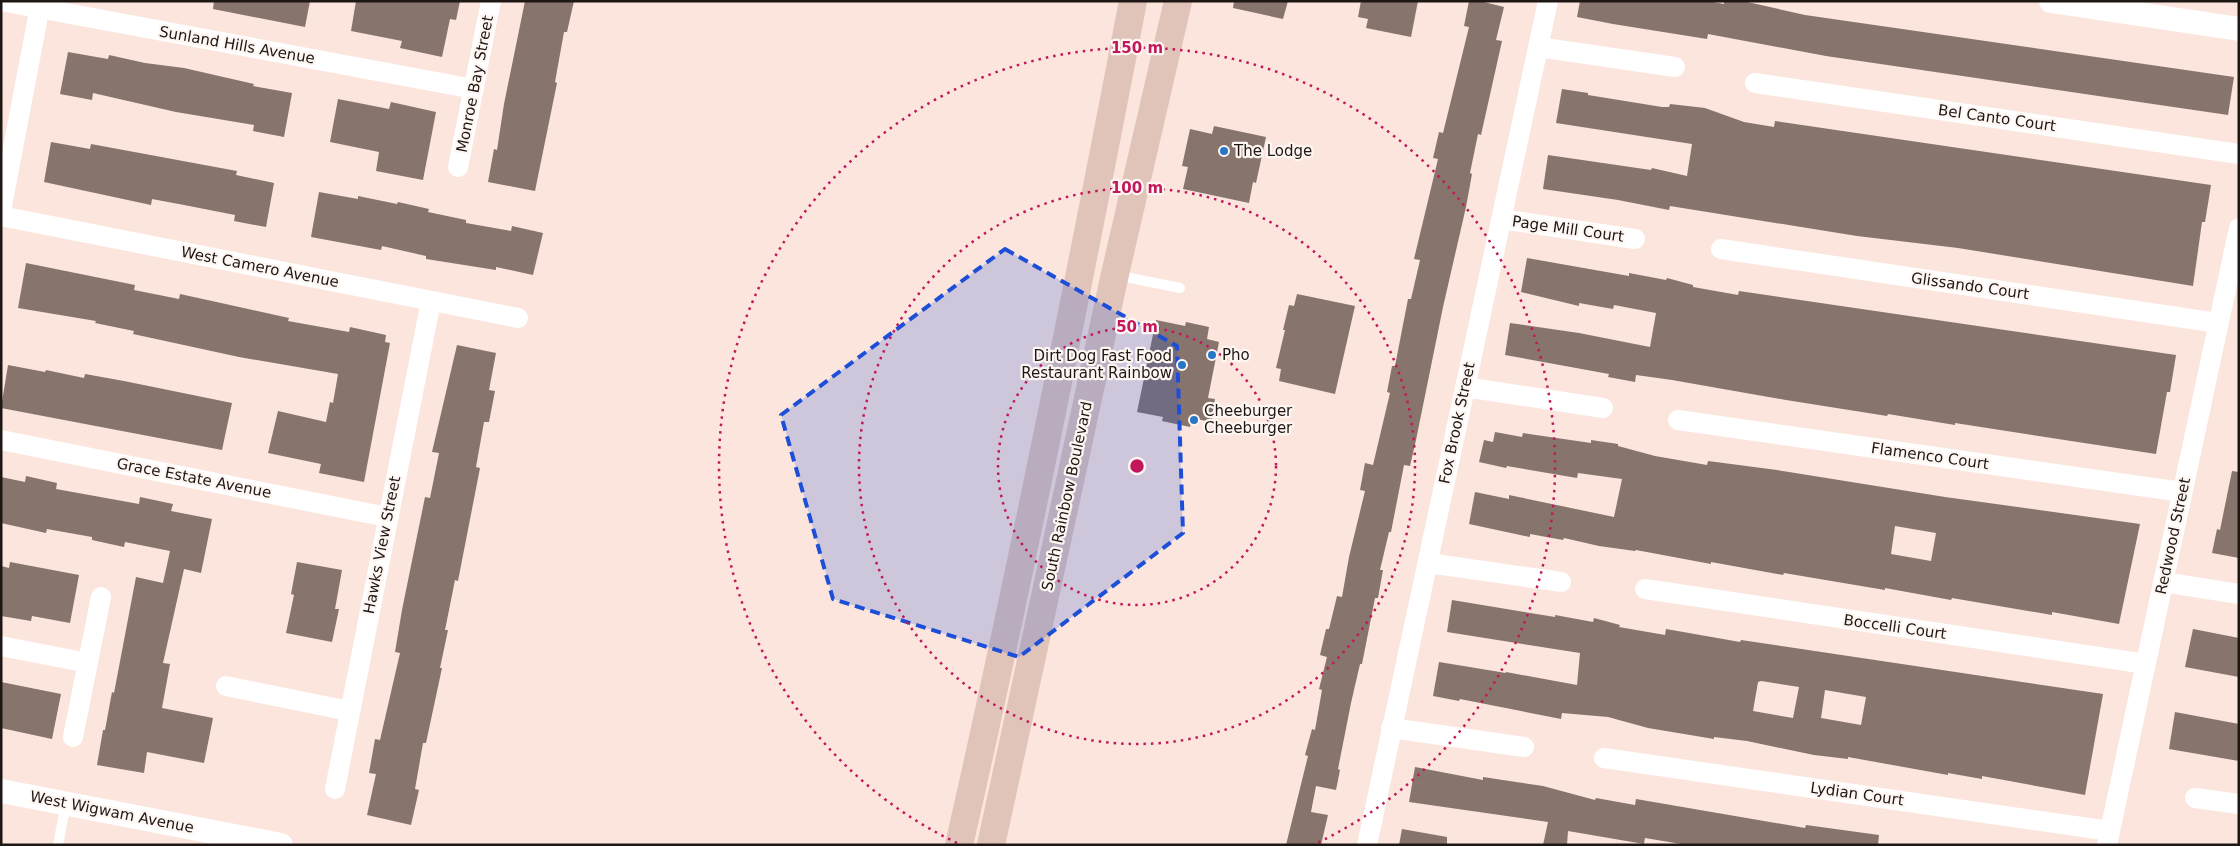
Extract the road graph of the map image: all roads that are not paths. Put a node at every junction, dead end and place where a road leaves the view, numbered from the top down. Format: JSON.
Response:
{"nodes":[{"id":1,"x":1,"y":1,"type":"edge"},
{"id":2,"x":491,"y":1,"type":"edge"},
{"id":3,"x":1133,"y":1,"type":"edge"},
{"id":4,"x":1164,"y":1,"type":"edge"},
{"id":5,"x":1178,"y":1,"type":"edge"},
{"id":6,"x":1548,"y":1,"type":"edge"},
{"id":7,"x":2051,"y":1,"type":"edge"},
{"id":8,"x":40,"y":5,"type":"edge"},
{"id":9,"x":2239,"y":29,"type":"edge"},
{"id":10,"x":1538,"y":47,"type":"junction"},
{"id":11,"x":1167,"y":49,"type":"junction"},
{"id":12,"x":1675,"y":67,"type":"dead end"},
{"id":13,"x":1755,"y":83,"type":"dead end"},
{"id":14,"x":474,"y":89,"type":"junction"},
{"id":15,"x":2239,"y":154,"type":"edge"},
{"id":16,"x":458,"y":167,"type":"dead end"},
{"id":17,"x":1,"y":211,"type":"edge"},
{"id":18,"x":1,"y":216,"type":"edge"},
{"id":19,"x":1501,"y":219,"type":"junction"},
{"id":20,"x":2239,"y":228,"type":"edge"},
{"id":21,"x":1088,"y":233,"type":"junction"},
{"id":22,"x":1634,"y":239,"type":"dead end"},
{"id":23,"x":1722,"y":249,"type":"dead end"},
{"id":24,"x":1116,"y":274,"type":"junction"},
{"id":25,"x":1180,"y":288,"type":"dead end"},
{"id":26,"x":431,"y":301,"type":"junction"},
{"id":27,"x":518,"y":318,"type":"dead end"},
{"id":28,"x":2218,"y":322,"type":"junction"},
{"id":29,"x":1465,"y":387,"type":"junction"},
{"id":30,"x":1603,"y":408,"type":"dead end"},
{"id":31,"x":1085,"y":414,"type":"junction"},
{"id":32,"x":1678,"y":420,"type":"dead end"},
{"id":33,"x":1,"y":440,"type":"edge"},
{"id":34,"x":1045,"y":442,"type":"junction"},
{"id":35,"x":2182,"y":492,"type":"junction"},
{"id":36,"x":387,"y":517,"type":"junction"},
{"id":37,"x":1428,"y":562,"type":"junction"},
{"id":38,"x":1561,"y":582,"type":"dead end"},
{"id":39,"x":2163,"y":582,"type":"junction"},
{"id":40,"x":1644,"y":589,"type":"dead end"},
{"id":41,"x":2239,"y":594,"type":"edge"},
{"id":42,"x":101,"y":597,"type":"dead end"},
{"id":43,"x":1045,"y":598,"type":"junction"},
{"id":44,"x":1,"y":646,"type":"edge"},
{"id":45,"x":88,"y":663,"type":"junction"},
{"id":46,"x":2146,"y":664,"type":"junction"},
{"id":47,"x":226,"y":686,"type":"dead end"},
{"id":48,"x":349,"y":711,"type":"junction"},
{"id":49,"x":1391,"y":728,"type":"junction"},
{"id":50,"x":73,"y":737,"type":"dead end"},
{"id":51,"x":1524,"y":747,"type":"dead end"},
{"id":52,"x":1604,"y":758,"type":"dead end"},
{"id":53,"x":335,"y":789,"type":"dead end"},
{"id":54,"x":1,"y":791,"type":"edge"},
{"id":55,"x":2195,"y":798,"type":"dead end"},
{"id":56,"x":66,"y":804,"type":"junction"},
{"id":57,"x":2239,"y":804,"type":"edge"},
{"id":58,"x":2109,"y":838,"type":"edge"},
{"id":59,"x":220,"y":839,"type":"edge"},
{"id":60,"x":58,"y":845,"type":"edge"},
{"id":61,"x":281,"y":845,"type":"edge"},
{"id":62,"x":959,"y":845,"type":"edge"},
{"id":63,"x":991,"y":845,"type":"edge"},
{"id":64,"x":1367,"y":845,"type":"edge"}],
"edges":[{"from":1,"to":8,"type":"street","name":"Sunland Hills Avenue"},
{"from":2,"to":14,"type":"street","name":"Monroe Bay Street"},
{"from":3,"to":21,"type":"main road"},
{"from":4,"to":11,"type":"main road"},
{"from":5,"to":11,"type":"main road","name":"South Rainbow Boulevard"},
{"from":6,"to":10,"type":"street","name":"Fox Brook Street"},
{"from":7,"to":9,"type":"street"},
{"from":8,"to":14,"type":"street","name":"Sunland Hills Avenue"},
{"from":8,"to":17,"type":"street"},
{"from":10,"to":12,"type":"street"},
{"from":10,"to":19,"type":"street","name":"Fox Brook Street"},
{"from":11,"to":24,"type":"main road","name":"South Rainbow Boulevard"},
{"from":13,"to":15,"type":"street","name":"Bel Canto Court"},
{"from":14,"to":16,"type":"street","name":"Monroe Bay Street"},
{"from":18,"to":26,"type":"street","name":"West Camero Avenue"},
{"from":19,"to":22,"type":"street","name":"Page Mill Court"},
{"from":19,"to":29,"type":"street","name":"Fox Brook Street"},
{"from":20,"to":28,"type":"street","name":"Redwood Street"},
{"from":21,"to":31,"type":"main road"},
{"from":21,"to":34,"type":"main road"},
{"from":23,"to":28,"type":"street","name":"Glissando Court"},
{"from":24,"to":25,"type":"lane"},
{"from":24,"to":31,"type":"main road","name":"South Rainbow Boulevard"},
{"from":26,"to":27,"type":"street","name":"West Camero Avenue"},
{"from":26,"to":36,"type":"street","name":"Hawks View Street"},
{"from":28,"to":35,"type":"street","name":"Redwood Street"},
{"from":29,"to":30,"type":"street"},
{"from":29,"to":37,"type":"street","name":"Fox Brook Street"},
{"from":31,"to":43,"type":"main road","name":"South Rainbow Boulevard"},
{"from":32,"to":35,"type":"street","name":"Flamenco Court"},
{"from":33,"to":36,"type":"street","name":"Grace Estate Avenue"},
{"from":34,"to":43,"type":"main road"},
{"from":34,"to":62,"type":"main road"},
{"from":35,"to":39,"type":"street","name":"Redwood Street"},
{"from":36,"to":48,"type":"street","name":"Hawks View Street"},
{"from":37,"to":38,"type":"street"},
{"from":37,"to":49,"type":"street","name":"Fox Brook Street"},
{"from":39,"to":41,"type":"street"},
{"from":39,"to":46,"type":"street","name":"Redwood Street"},
{"from":40,"to":46,"type":"street","name":"Boccelli Court"},
{"from":42,"to":45,"type":"street"},
{"from":43,"to":63,"type":"main road","name":"South Rainbow Boulevard"},
{"from":44,"to":45,"type":"street"},
{"from":45,"to":50,"type":"street"},
{"from":46,"to":58,"type":"street","name":"Redwood Street"},
{"from":47,"to":48,"type":"street"},
{"from":48,"to":53,"type":"street","name":"Hawks View Street"},
{"from":49,"to":51,"type":"street"},
{"from":49,"to":64,"type":"street","name":"Fox Brook Street"},
{"from":52,"to":58,"type":"street","name":"Lydian Court"},
{"from":54,"to":56,"type":"street","name":"West Wigwam Avenue"},
{"from":55,"to":57,"type":"street"},
{"from":56,"to":59,"type":"street","name":"West Wigwam Avenue"},
{"from":56,"to":60,"type":"lane"},
{"from":59,"to":61,"type":"street","name":"West Wigwam Avenue"}]}
